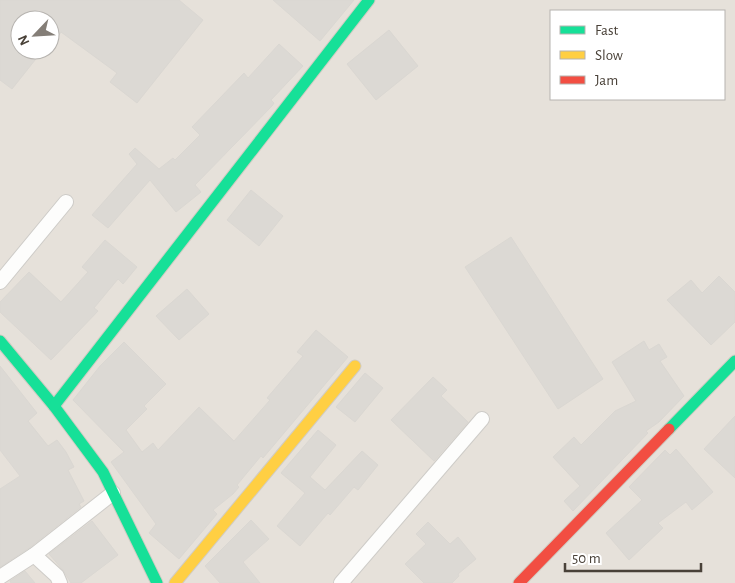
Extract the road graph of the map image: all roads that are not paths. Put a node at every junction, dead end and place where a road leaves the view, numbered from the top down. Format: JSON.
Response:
{"nodes":[{"id":1,"x":369,"y":0,"type":"edge"},
{"id":2,"x":66,"y":202,"type":"dead end"},
{"id":3,"x":0,"y":282,"type":"edge"},
{"id":4,"x":0,"y":341,"type":"edge"},
{"id":5,"x":735,"y":361,"type":"edge"},
{"id":6,"x":355,"y":366,"type":"dead end"},
{"id":7,"x":54,"y":406,"type":"junction"},
{"id":8,"x":482,"y":419,"type":"dead end"},
{"id":9,"x":113,"y":493,"type":"junction"},
{"id":10,"x":34,"y":555,"type":"junction"},
{"id":11,"x":0,"y":576,"type":"edge"},
{"id":12,"x":60,"y":583,"type":"edge"},
{"id":13,"x":157,"y":583,"type":"edge"},
{"id":14,"x":175,"y":583,"type":"edge"},
{"id":15,"x":341,"y":583,"type":"edge"},
{"id":16,"x":520,"y":583,"type":"edge"}],
"edges":[{"from":1,"to":7,"type":"street"},
{"from":2,"to":3,"type":"street"},
{"from":4,"to":7,"type":"street"},
{"from":5,"to":16,"type":"street"},
{"from":6,"to":14,"type":"street"},
{"from":7,"to":9,"type":"street"},
{"from":8,"to":15,"type":"street"},
{"from":9,"to":10,"type":"street"},
{"from":9,"to":13,"type":"street"},
{"from":10,"to":11,"type":"street"},
{"from":10,"to":12,"type":"street"}]}
